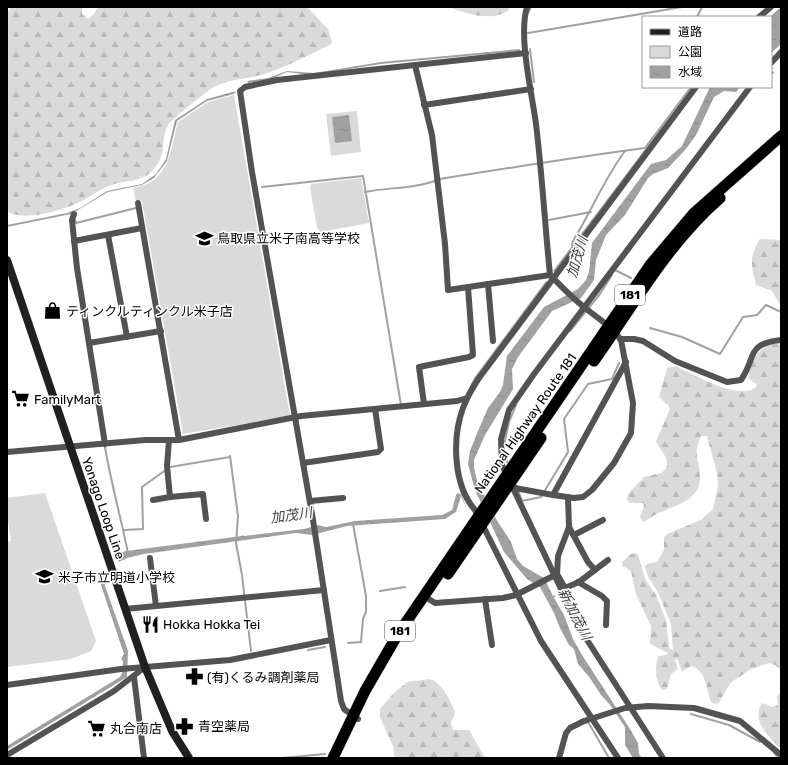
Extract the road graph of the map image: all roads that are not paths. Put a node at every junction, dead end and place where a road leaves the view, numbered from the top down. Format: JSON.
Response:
{"nodes":[{"id":1,"x":527,"y":7,"type":"edge"},
{"id":2,"x":771,"y":7,"type":"edge"},
{"id":3,"x":760,"y":16,"type":"edge"},
{"id":4,"x":781,"y":52,"type":"edge"},
{"id":5,"x":526,"y":53,"type":"junction"},
{"id":6,"x":772,"y":59,"type":"edge"},
{"id":7,"x":416,"y":65,"type":"junction"},
{"id":8,"x":531,"y":88,"type":"junction"},
{"id":9,"x":695,"y":88,"type":"edge"},
{"id":10,"x":749,"y":88,"type":"edge"},
{"id":11,"x":424,"y":105,"type":"junction"},
{"id":12,"x":781,"y":136,"type":"edge"},
{"id":13,"x":781,"y":146,"type":"edge"},
{"id":14,"x":138,"y":203,"type":"dead end"},
{"id":15,"x":74,"y":214,"type":"dead end"},
{"id":16,"x":142,"y":228,"type":"junction"},
{"id":17,"x":108,"y":235,"type":"junction"},
{"id":18,"x":74,"y":241,"type":"junction"},
{"id":19,"x":7,"y":260,"type":"edge"},
{"id":20,"x":553,"y":278,"type":"junction"},
{"id":21,"x":488,"y":284,"type":"junction"},
{"id":22,"x":468,"y":287,"type":"junction"},
{"id":23,"x":583,"y":307,"type":"junction"},
{"id":24,"x":161,"y":331,"type":"junction"},
{"id":25,"x":615,"y":332,"type":"junction"},
{"id":26,"x":127,"y":337,"type":"junction"},
{"id":27,"x":781,"y":340,"type":"edge"},
{"id":28,"x":493,"y":341,"type":"dead end"},
{"id":29,"x":89,"y":343,"type":"junction"},
{"id":30,"x":626,"y":362,"type":"junction"},
{"id":31,"x":467,"y":398,"type":"junction"},
{"id":32,"x":424,"y":404,"type":"junction"},
{"id":33,"x":375,"y":409,"type":"junction"},
{"id":34,"x":296,"y":418,"type":"junction"},
{"id":35,"x":168,"y":440,"type":"junction"},
{"id":36,"x":178,"y":440,"type":"junction"},
{"id":37,"x":105,"y":444,"type":"junction"},
{"id":38,"x":70,"y":447,"type":"junction"},
{"id":39,"x":7,"y":452,"type":"edge"},
{"id":40,"x":303,"y":463,"type":"junction"},
{"id":41,"x":511,"y":480,"type":"junction"},
{"id":42,"x":553,"y":495,"type":"junction"},
{"id":43,"x":170,"y":497,"type":"junction"},
{"id":44,"x":568,"y":497,"type":"junction"},
{"id":45,"x":343,"y":498,"type":"dead end"},
{"id":46,"x":153,"y":500,"type":"dead end"},
{"id":47,"x":310,"y":501,"type":"junction"},
{"id":48,"x":206,"y":518,"type":"dead end"},
{"id":49,"x":481,"y":518,"type":"junction"},
{"id":50,"x":603,"y":520,"type":"dead end"},
{"id":51,"x":569,"y":527,"type":"junction"},
{"id":52,"x":574,"y":535,"type":"junction"},
{"id":53,"x":150,"y":558,"type":"dead end"},
{"id":54,"x":608,"y":560,"type":"dead end"},
{"id":55,"x":595,"y":570,"type":"junction"},
{"id":56,"x":554,"y":576,"type":"junction"},
{"id":57,"x":578,"y":582,"type":"junction"},
{"id":58,"x":324,"y":590,"type":"junction"},
{"id":59,"x":518,"y":594,"type":"junction"},
{"id":60,"x":427,"y":598,"type":"junction"},
{"id":61,"x":486,"y":599,"type":"junction"},
{"id":62,"x":156,"y":606,"type":"junction"},
{"id":63,"x":125,"y":609,"type":"junction"},
{"id":64,"x":606,"y":625,"type":"dead end"},
{"id":65,"x":331,"y":640,"type":"junction"},
{"id":66,"x":492,"y":644,"type":"dead end"},
{"id":67,"x":145,"y":667,"type":"junction"},
{"id":68,"x":134,"y":677,"type":"junction"},
{"id":69,"x":7,"y":684,"type":"edge"},
{"id":70,"x":628,"y":708,"type":"junction"},
{"id":71,"x":356,"y":718,"type":"junction"},
{"id":72,"x":594,"y":718,"type":"junction"},
{"id":73,"x":7,"y":755,"type":"edge"},
{"id":74,"x":781,"y":755,"type":"edge"},
{"id":75,"x":144,"y":758,"type":"edge"},
{"id":76,"x":189,"y":758,"type":"edge"},
{"id":77,"x":333,"y":758,"type":"edge"},
{"id":78,"x":341,"y":758,"type":"edge"},
{"id":79,"x":559,"y":758,"type":"edge"},
{"id":80,"x":618,"y":758,"type":"edge"},
{"id":81,"x":663,"y":758,"type":"edge"}],
"edges":[{"from":1,"to":5,"type":"street"},
{"from":2,"to":3,"type":"street"},
{"from":4,"to":6,"type":"street"},
{"from":5,"to":7,"type":"street"},
{"from":5,"to":8,"type":"street"},
{"from":7,"to":11,"type":"street"},
{"from":7,"to":34,"type":"street"},
{"from":8,"to":11,"type":"street"},
{"from":8,"to":20,"type":"street"},
{"from":9,"to":20,"type":"street"},
{"from":10,"to":23,"type":"street"},
{"from":11,"to":22,"type":"street"},
{"from":12,"to":25,"type":"highway","name":"National Highway Route 181","number":"181"},
{"from":13,"to":25,"type":"highway","name":"National Highway Route 181","number":"181"},
{"from":14,"to":16,"type":"street"},
{"from":15,"to":18,"type":"street"},
{"from":16,"to":17,"type":"street"},
{"from":16,"to":24,"type":"street"},
{"from":17,"to":18,"type":"street"},
{"from":17,"to":26,"type":"street"},
{"from":18,"to":29,"type":"street"},
{"from":19,"to":38,"type":"main road","name":"Yonago Loop Line"},
{"from":20,"to":21,"type":"street"},
{"from":20,"to":23,"type":"street"},
{"from":20,"to":31,"type":"street"},
{"from":21,"to":22,"type":"street"},
{"from":21,"to":28,"type":"street"},
{"from":22,"to":32,"type":"street"},
{"from":23,"to":25,"type":"street"},
{"from":23,"to":41,"type":"street"},
{"from":24,"to":26,"type":"street"},
{"from":24,"to":36,"type":"street"},
{"from":25,"to":27,"type":"street"},
{"from":25,"to":30,"type":"street"},
{"from":25,"to":41,"type":"highway","name":"National Highway Route 181","number":"181"},
{"from":26,"to":29,"type":"street"},
{"from":29,"to":37,"type":"street"},
{"from":30,"to":42,"type":"street"},
{"from":30,"to":44,"type":"street"},
{"from":31,"to":32,"type":"street"},
{"from":31,"to":49,"type":"street"},
{"from":32,"to":33,"type":"street"},
{"from":33,"to":34,"type":"street"},
{"from":33,"to":40,"type":"street"},
{"from":34,"to":36,"type":"street"},
{"from":34,"to":40,"type":"street"},
{"from":35,"to":36,"type":"street"},
{"from":35,"to":37,"type":"street"},
{"from":35,"to":43,"type":"street"},
{"from":37,"to":38,"type":"street"},
{"from":38,"to":39,"type":"street"},
{"from":38,"to":63,"type":"main road","name":"Yonago Loop Line"},
{"from":40,"to":47,"type":"street"},
{"from":41,"to":42,"type":"street"},
{"from":41,"to":49,"type":"highway","name":"National Highway Route 181","number":"181"},
{"from":41,"to":56,"type":"street"},
{"from":42,"to":44,"type":"street"},
{"from":43,"to":46,"type":"street"},
{"from":43,"to":48,"type":"street"},
{"from":44,"to":51,"type":"street"},
{"from":45,"to":47,"type":"street"},
{"from":47,"to":58,"type":"street"},
{"from":49,"to":59,"type":"street"},
{"from":49,"to":60,"type":"highway","name":"National Highway Route 181","number":"181"},
{"from":50,"to":52,"type":"street"},
{"from":51,"to":52,"type":"street"},
{"from":51,"to":56,"type":"street"},
{"from":52,"to":55,"type":"street"},
{"from":53,"to":62,"type":"street"},
{"from":54,"to":55,"type":"street"},
{"from":55,"to":57,"type":"street"},
{"from":56,"to":57,"type":"street"},
{"from":56,"to":59,"type":"street"},
{"from":56,"to":70,"type":"street"},
{"from":57,"to":64,"type":"street"},
{"from":58,"to":62,"type":"street"},
{"from":58,"to":65,"type":"street"},
{"from":59,"to":61,"type":"street"},
{"from":59,"to":72,"type":"street"},
{"from":60,"to":61,"type":"street"},
{"from":60,"to":71,"type":"highway","name":"National Highway Route 181","number":"181"},
{"from":61,"to":66,"type":"street"},
{"from":62,"to":63,"type":"street"},
{"from":63,"to":67,"type":"main road","name":"Yonago Loop Line"},
{"from":65,"to":67,"type":"street"},
{"from":65,"to":71,"type":"street"},
{"from":67,"to":68,"type":"street"},
{"from":67,"to":69,"type":"street"},
{"from":67,"to":76,"type":"main road","name":"Yonago Loop Line"},
{"from":68,"to":73,"type":"street"},
{"from":68,"to":75,"type":"street"},
{"from":70,"to":72,"type":"street"},
{"from":70,"to":74,"type":"street"},
{"from":70,"to":81,"type":"street"},
{"from":71,"to":77,"type":"highway","name":"National Highway Route 181","number":"181"},
{"from":71,"to":78,"type":"highway","name":"National Highway Route 181","number":"181"},
{"from":72,"to":79,"type":"street"},
{"from":72,"to":80,"type":"street"}]}
